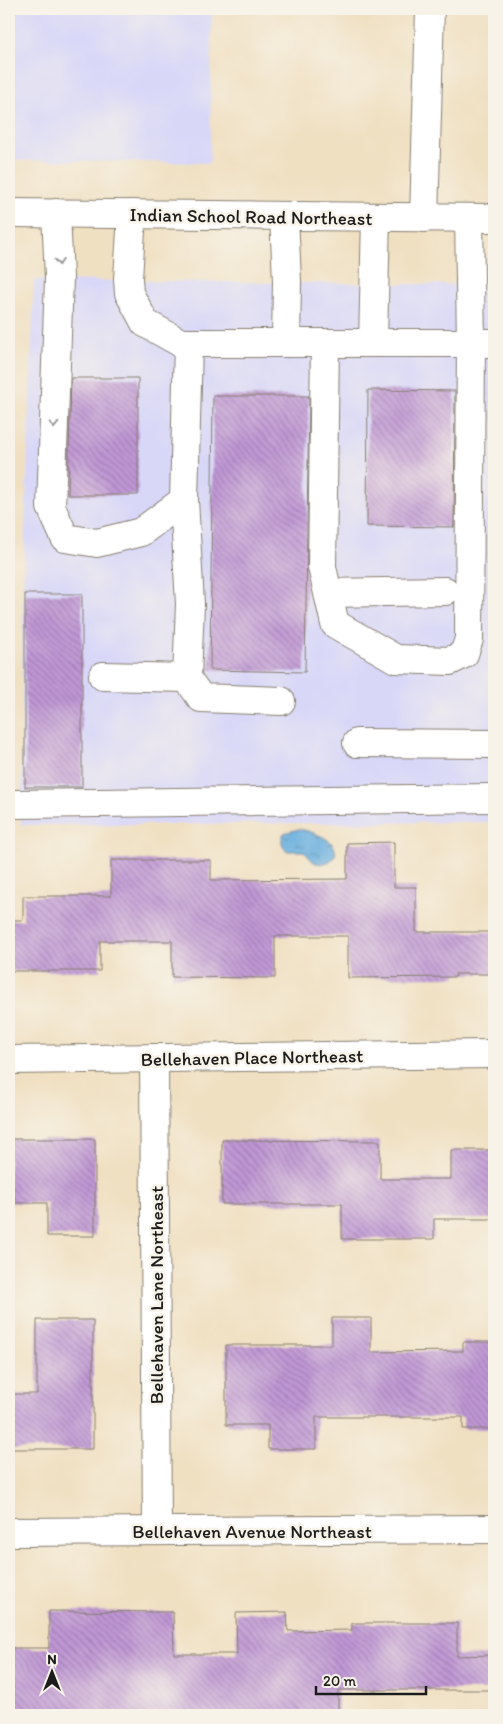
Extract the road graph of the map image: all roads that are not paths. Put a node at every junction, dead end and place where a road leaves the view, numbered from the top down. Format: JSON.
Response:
{"nodes":[{"id":1,"x":430,"y":9,"type":"edge"},
{"id":2,"x":9,"y":213,"type":"edge"},
{"id":3,"x":56,"y":214,"type":"junction"},
{"id":4,"x":132,"y":214,"type":"junction"},
{"id":5,"x":284,"y":216,"type":"junction"},
{"id":6,"x":376,"y":217,"type":"junction"},
{"id":7,"x":424,"y":218,"type":"junction"},
{"id":8,"x":481,"y":218,"type":"edge"},
{"id":9,"x":483,"y":343,"type":"edge"},
{"id":10,"x":188,"y":344,"type":"junction"},
{"id":11,"x":286,"y":344,"type":"junction"},
{"id":12,"x":326,"y":344,"type":"junction"},
{"id":13,"x":373,"y":344,"type":"junction"},
{"id":14,"x":184,"y":500,"type":"junction"},
{"id":15,"x":445,"y":591,"type":"dead end"},
{"id":16,"x":328,"y":593,"type":"junction"},
{"id":17,"x":103,"y":676,"type":"dead end"},
{"id":18,"x":187,"y":678,"type":"junction"},
{"id":19,"x":281,"y":701,"type":"dead end"},
{"id":20,"x":357,"y":743,"type":"dead end"},
{"id":21,"x":494,"y":744,"type":"edge"},
{"id":22,"x":494,"y":798,"type":"edge"},
{"id":23,"x":15,"y":804,"type":"dead end"},
{"id":24,"x":494,"y":1054,"type":"edge"},
{"id":25,"x":154,"y":1058,"type":"junction"},
{"id":26,"x":9,"y":1060,"type":"edge"},
{"id":27,"x":494,"y":1529,"type":"edge"},
{"id":28,"x":157,"y":1531,"type":"junction"},
{"id":29,"x":9,"y":1532,"type":"edge"}],
"edges":[{"from":1,"to":7,"type":"street"},
{"from":2,"to":3,"type":"street","name":"Indian School Road Northeast"},
{"from":3,"to":4,"type":"street","name":"Indian School Road Northeast"},
{"from":3,"to":14,"type":"street","one_way":true},
{"from":4,"to":5,"type":"street","name":"Indian School Road Northeast"},
{"from":4,"to":10,"type":"street"},
{"from":5,"to":6,"type":"street","name":"Indian School Road Northeast"},
{"from":5,"to":11,"type":"street"},
{"from":6,"to":7,"type":"street","name":"Indian School Road Northeast"},
{"from":6,"to":13,"type":"street"},
{"from":7,"to":8,"type":"street","name":"Indian School Road Northeast"},
{"from":8,"to":9,"type":"street"},
{"from":9,"to":13,"type":"street"},
{"from":9,"to":16,"type":"street"},
{"from":10,"to":11,"type":"street"},
{"from":10,"to":14,"type":"street"},
{"from":11,"to":12,"type":"street"},
{"from":12,"to":13,"type":"street"},
{"from":12,"to":16,"type":"street"},
{"from":14,"to":18,"type":"street"},
{"from":15,"to":16,"type":"street"},
{"from":17,"to":18,"type":"street"},
{"from":18,"to":19,"type":"street"},
{"from":20,"to":21,"type":"street"},
{"from":22,"to":23,"type":"street"},
{"from":24,"to":25,"type":"street","name":"Bellehaven Place Northeast"},
{"from":25,"to":26,"type":"street","name":"Bellehaven Place Northeast"},
{"from":25,"to":28,"type":"street","name":"Bellehaven Lane Northeast"},
{"from":27,"to":28,"type":"street","name":"Bellehaven Avenue Northeast"},
{"from":28,"to":29,"type":"street","name":"Bellehaven Avenue Northeast"}]}
